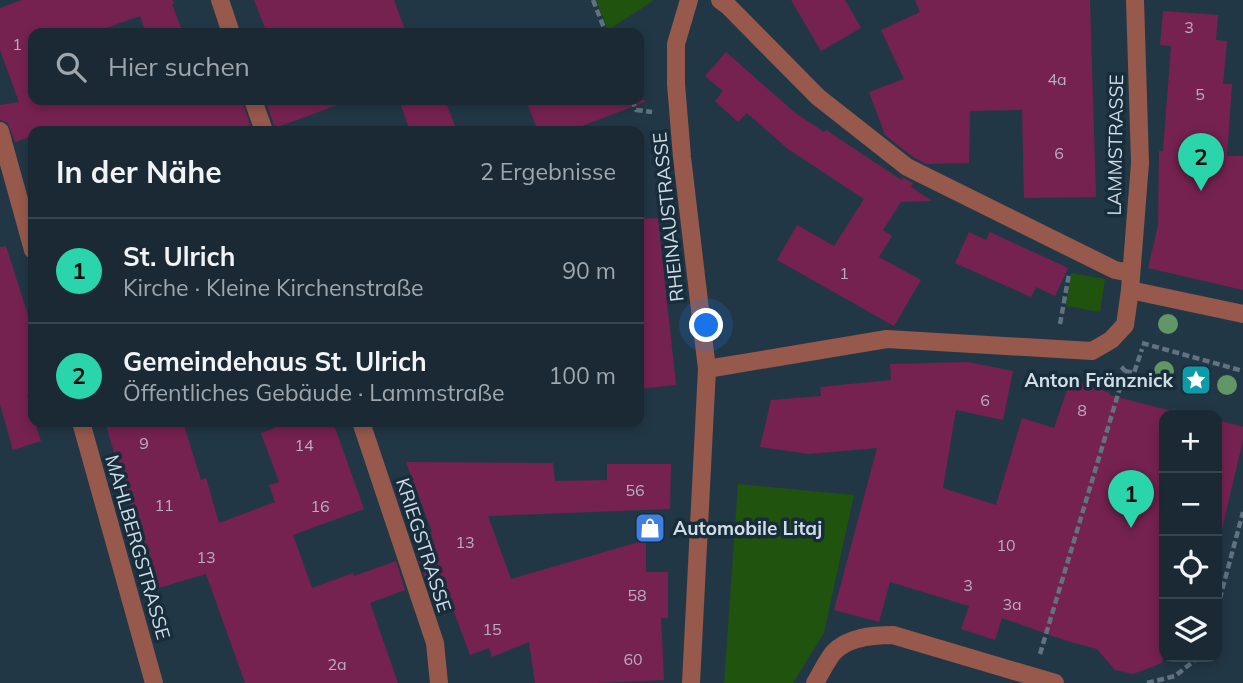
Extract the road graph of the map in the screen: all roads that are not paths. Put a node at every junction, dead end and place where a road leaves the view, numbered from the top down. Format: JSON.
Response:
{"nodes":[{"id":1,"x":220,"y":0,"type":"edge"},
{"id":2,"x":720,"y":0,"type":"edge"},
{"id":3,"x":1135,"y":0,"type":"edge"},
{"id":4,"x":683,"y":3,"type":"edge"},
{"id":5,"x":229,"y":28,"type":"edge"},
{"id":6,"x":255,"y":105,"type":"edge"},
{"id":7,"x":262,"y":126,"type":"edge"},
{"id":8,"x":0,"y":131,"type":"edge"},
{"id":9,"x":28,"y":232,"type":"edge"},
{"id":10,"x":1131,"y":281,"type":"junction"},
{"id":11,"x":1243,"y":314,"type":"edge"},
{"id":12,"x":707,"y":369,"type":"junction"},
{"id":13,"x":82,"y":427,"type":"edge"},
{"id":14,"x":363,"y":427,"type":"edge"},
{"id":15,"x":154,"y":683,"type":"edge"},
{"id":16,"x":439,"y":683,"type":"edge"},
{"id":17,"x":691,"y":683,"type":"edge"},
{"id":18,"x":815,"y":683,"type":"edge"},
{"id":19,"x":1055,"y":683,"type":"edge"}],
"edges":[{"from":1,"to":5,"type":"street"},
{"from":2,"to":10,"type":"street"},
{"from":3,"to":10,"type":"street","name":"LAMMSTRASSE"},
{"from":4,"to":12,"type":"street","name":"RHEINAUSTRASSE"},
{"from":6,"to":7,"type":"street"},
{"from":8,"to":9,"type":"street"},
{"from":10,"to":11,"type":"street"},
{"from":10,"to":12,"type":"street","name":"LAMMSTRASSE"},
{"from":12,"to":17,"type":"street","name":"RHEINAUSTRASSE"},
{"from":13,"to":15,"type":"street","name":"MAHLBERGSTRASSE"},
{"from":14,"to":16,"type":"street","name":"KRIEGSTRASSE"},
{"from":18,"to":19,"type":"street"}]}
